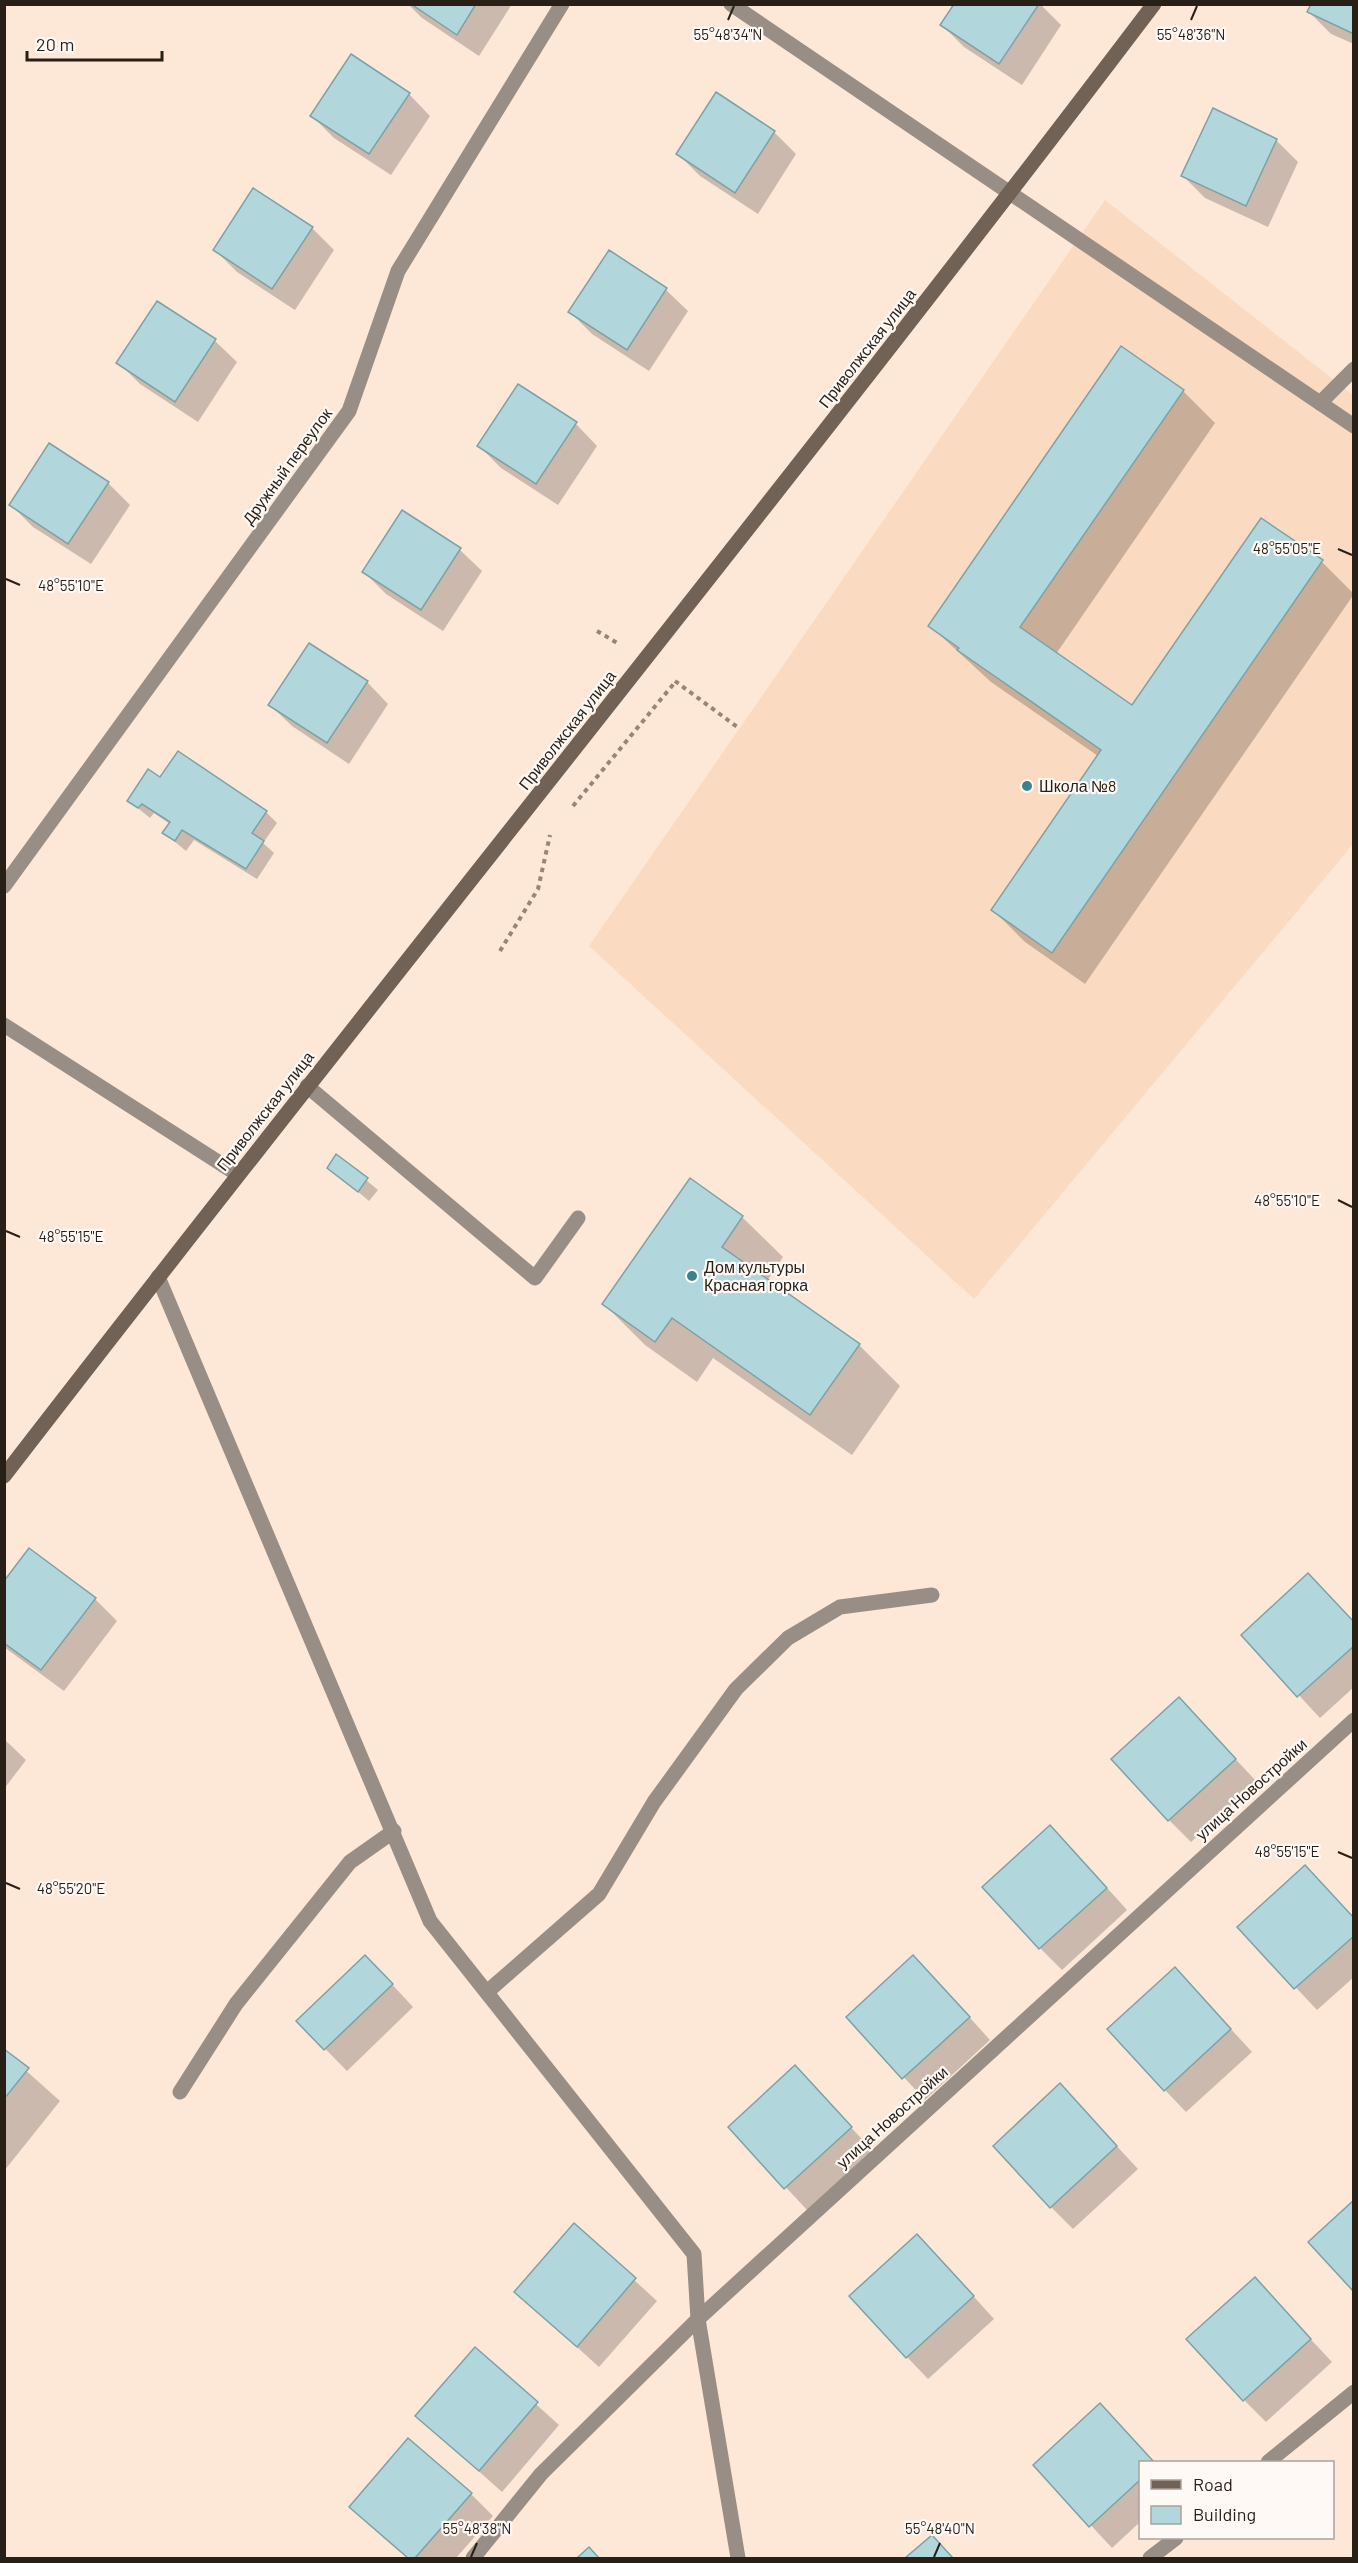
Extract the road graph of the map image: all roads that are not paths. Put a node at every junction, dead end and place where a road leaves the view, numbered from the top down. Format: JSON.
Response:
{"nodes":[{"id":1,"x":562,"y":4,"type":"edge"},
{"id":2,"x":1154,"y":4,"type":"edge"},
{"id":3,"x":741,"y":7,"type":"edge"},
{"id":4,"x":1011,"y":192,"type":"junction"},
{"id":5,"x":1353,"y":369,"type":"edge"},
{"id":6,"x":1320,"y":403,"type":"junction"},
{"id":7,"x":1353,"y":426,"type":"edge"},
{"id":8,"x":4,"y":886,"type":"edge"},
{"id":9,"x":4,"y":1025,"type":"edge"},
{"id":10,"x":307,"y":1086,"type":"junction"},
{"id":11,"x":237,"y":1174,"type":"junction"},
{"id":12,"x":578,"y":1218,"type":"dead end"},
{"id":13,"x":158,"y":1277,"type":"junction"},
{"id":14,"x":4,"y":1476,"type":"edge"},
{"id":15,"x":932,"y":1595,"type":"dead end"},
{"id":16,"x":1353,"y":1720,"type":"edge"},
{"id":17,"x":394,"y":1832,"type":"junction"},
{"id":18,"x":487,"y":1992,"type":"junction"},
{"id":19,"x":180,"y":2092,"type":"dead end"},
{"id":20,"x":698,"y":2319,"type":"junction"},
{"id":21,"x":1353,"y":2392,"type":"edge"},
{"id":22,"x":1270,"y":2461,"type":"edge"},
{"id":23,"x":1175,"y":2539,"type":"edge"},
{"id":24,"x":473,"y":2559,"type":"edge"},
{"id":25,"x":738,"y":2559,"type":"edge"},
{"id":26,"x":1150,"y":2559,"type":"edge"}],
"edges":[{"from":1,"to":8,"type":"street","name":"Дружный переулок"},
{"from":2,"to":4,"type":"main road","name":"Приволжская улица"},
{"from":3,"to":4,"type":"street"},
{"from":4,"to":6,"type":"street"},
{"from":4,"to":10,"type":"main road","name":"Приволжская улица"},
{"from":5,"to":6,"type":"street"},
{"from":6,"to":7,"type":"street"},
{"from":9,"to":11,"type":"street"},
{"from":10,"to":11,"type":"main road","name":"Приволжская улица"},
{"from":10,"to":12,"type":"street"},
{"from":11,"to":13,"type":"main road","name":"Приволжская улица"},
{"from":13,"to":14,"type":"main road","name":"Приволжская улица"},
{"from":13,"to":17,"type":"street"},
{"from":15,"to":18,"type":"street"},
{"from":16,"to":20,"type":"street","name":"улица Новостройки"},
{"from":17,"to":18,"type":"street"},
{"from":17,"to":19,"type":"street"},
{"from":18,"to":20,"type":"street"},
{"from":20,"to":24,"type":"street","name":"улица Новостройки"},
{"from":20,"to":25,"type":"street"},
{"from":21,"to":22,"type":"street"},
{"from":23,"to":26,"type":"street"}]}
